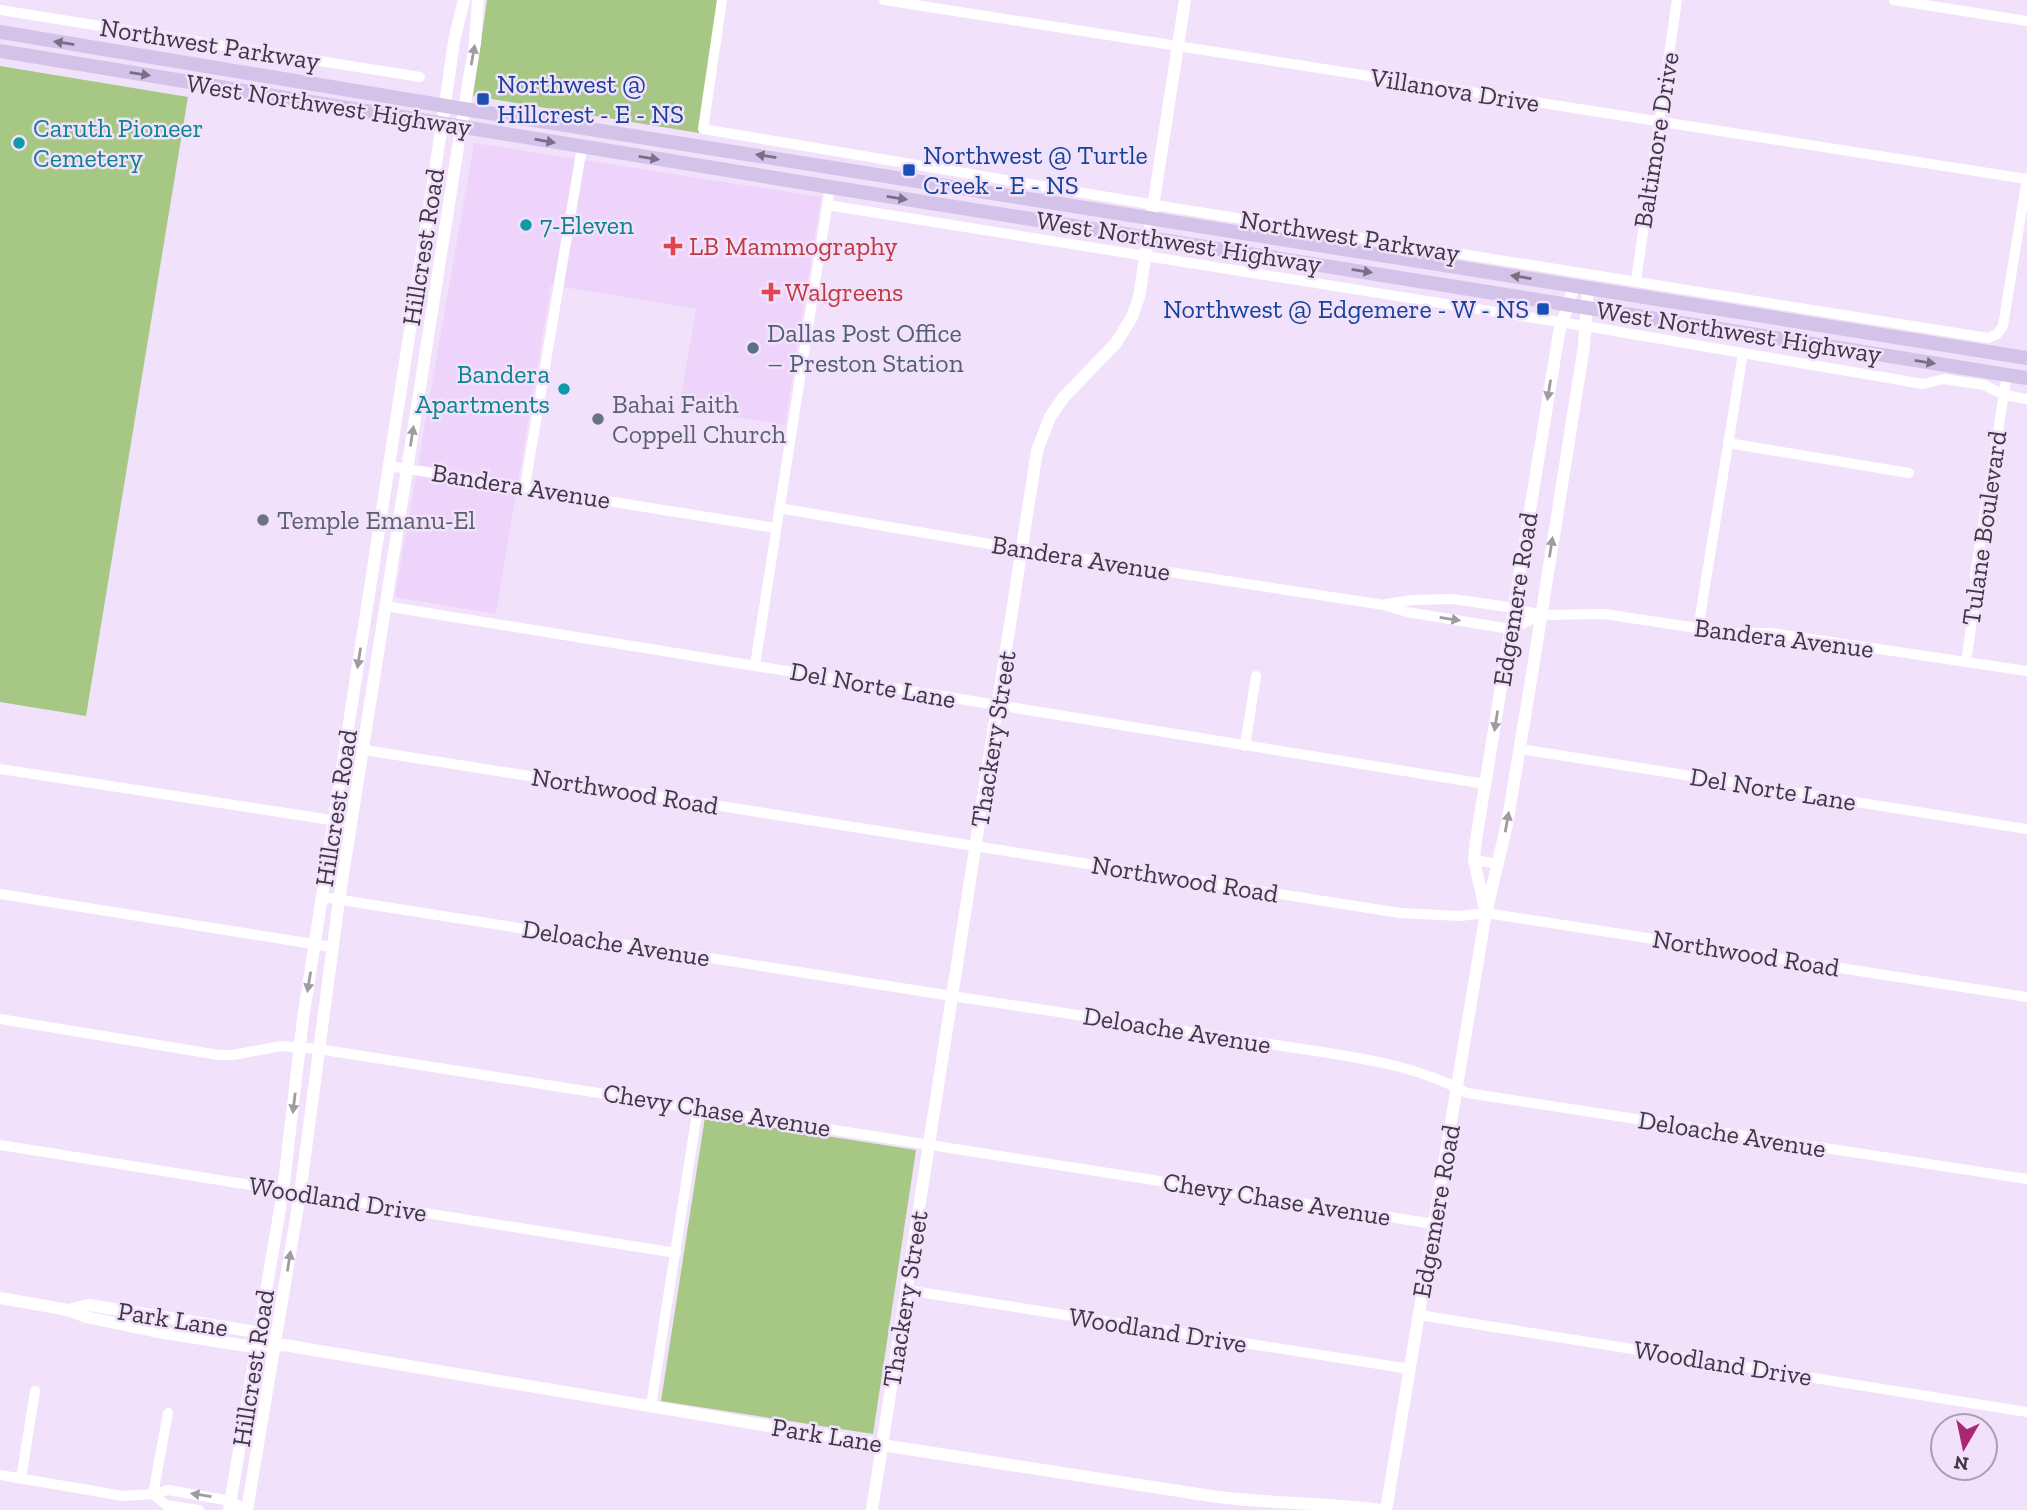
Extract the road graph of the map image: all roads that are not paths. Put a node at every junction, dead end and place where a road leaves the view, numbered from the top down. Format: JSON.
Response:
{"nodes":[{"id":1,"x":464,"y":0,"type":"edge"},
{"id":2,"x":478,"y":0,"type":"edge"},
{"id":3,"x":722,"y":0,"type":"edge"},
{"id":4,"x":884,"y":0,"type":"edge"},
{"id":5,"x":1185,"y":0,"type":"edge"},
{"id":6,"x":1677,"y":0,"type":"edge"},
{"id":7,"x":1894,"y":0,"type":"edge"},
{"id":8,"x":0,"y":10,"type":"edge"},
{"id":9,"x":2027,"y":21,"type":"edge"},
{"id":10,"x":0,"y":32,"type":"edge"},
{"id":11,"x":1178,"y":46,"type":"junction"},
{"id":12,"x":0,"y":51,"type":"edge"},
{"id":13,"x":420,"y":77,"type":"dead end"},
{"id":14,"x":445,"y":105,"type":"junction"},
{"id":15,"x":464,"y":109,"type":"junction"},
{"id":16,"x":1660,"y":122,"type":"junction"},
{"id":17,"x":442,"y":123,"type":"junction"},
{"id":18,"x":461,"y":127,"type":"junction"},
{"id":19,"x":582,"y":147,"type":"junction"},
{"id":20,"x":834,"y":166,"type":"junction"},
{"id":21,"x":2027,"y":179,"type":"edge"},
{"id":22,"x":830,"y":187,"type":"junction"},
{"id":23,"x":827,"y":205,"type":"junction"},
{"id":24,"x":1154,"y":212,"type":"junction"},
{"id":25,"x":1150,"y":237,"type":"junction"},
{"id":26,"x":1147,"y":257,"type":"junction"},
{"id":27,"x":421,"y":262,"type":"junction"},
{"id":28,"x":438,"y":265,"type":"junction"},
{"id":29,"x":1636,"y":280,"type":"junction"},
{"id":30,"x":1581,"y":287,"type":"junction"},
{"id":31,"x":1567,"y":304,"type":"junction"},
{"id":32,"x":1588,"y":307,"type":"junction"},
{"id":33,"x":1561,"y":323,"type":"junction"},
{"id":34,"x":1587,"y":327,"type":"junction"},
{"id":35,"x":1743,"y":353,"type":"junction"},
{"id":36,"x":2027,"y":358,"type":"edge"},
{"id":37,"x":2027,"y":371,"type":"edge"},
{"id":38,"x":402,"y":372,"type":"junction"},
{"id":39,"x":421,"y":374,"type":"junction"},
{"id":40,"x":2008,"y":375,"type":"junction"},
{"id":41,"x":2027,"y":378,"type":"edge"},
{"id":42,"x":2004,"y":395,"type":"junction"},
{"id":43,"x":2027,"y":399,"type":"edge"},
{"id":44,"x":1728,"y":443,"type":"junction"},
{"id":45,"x":389,"y":466,"type":"junction"},
{"id":46,"x":407,"y":468,"type":"junction"},
{"id":47,"x":1909,"y":473,"type":"dead end"},
{"id":48,"x":525,"y":486,"type":"junction"},
{"id":49,"x":779,"y":508,"type":"junction"},
{"id":50,"x":776,"y":528,"type":"junction"},
{"id":51,"x":1023,"y":549,"type":"junction"},
{"id":52,"x":368,"y":599,"type":"junction"},
{"id":53,"x":386,"y":602,"type":"junction"},
{"id":54,"x":1384,"y":605,"type":"junction"},
{"id":55,"x":1514,"y":608,"type":"junction"},
{"id":56,"x":1541,"y":615,"type":"junction"},
{"id":57,"x":1511,"y":629,"type":"junction"},
{"id":58,"x":1698,"y":629,"type":"junction"},
{"id":59,"x":1966,"y":662,"type":"junction"},
{"id":60,"x":755,"y":665,"type":"junction"},
{"id":61,"x":2027,"y":671,"type":"edge"},
{"id":62,"x":1256,"y":676,"type":"dead end"},
{"id":63,"x":999,"y":707,"type":"junction"},
{"id":64,"x":1245,"y":746,"type":"junction"},
{"id":65,"x":345,"y":747,"type":"junction"},
{"id":66,"x":1520,"y":749,"type":"junction"},
{"id":67,"x":362,"y":750,"type":"junction"},
{"id":68,"x":0,"y":769,"type":"edge"},
{"id":69,"x":1485,"y":784,"type":"junction"},
{"id":70,"x":334,"y":821,"type":"junction"},
{"id":71,"x":351,"y":823,"type":"junction"},
{"id":72,"x":2027,"y":829,"type":"edge"},
{"id":73,"x":976,"y":846,"type":"junction"},
{"id":74,"x":1474,"y":860,"type":"junction"},
{"id":75,"x":1499,"y":864,"type":"junction"},
{"id":76,"x":0,"y":894,"type":"edge"},
{"id":77,"x":322,"y":897,"type":"junction"},
{"id":78,"x":339,"y":900,"type":"junction"},
{"id":79,"x":1486,"y":913,"type":"junction"},
{"id":80,"x":315,"y":944,"type":"junction"},
{"id":81,"x":332,"y":947,"type":"junction"},
{"id":82,"x":952,"y":996,"type":"junction"},
{"id":83,"x":2027,"y":997,"type":"edge"},
{"id":84,"x":0,"y":1018,"type":"edge"},
{"id":85,"x":300,"y":1047,"type":"junction"},
{"id":86,"x":318,"y":1049,"type":"junction"},
{"id":87,"x":1458,"y":1088,"type":"junction"},
{"id":88,"x":698,"y":1107,"type":"junction"},
{"id":89,"x":930,"y":1144,"type":"junction"},
{"id":90,"x":0,"y":1145,"type":"edge"},
{"id":91,"x":2027,"y":1179,"type":"edge"},
{"id":92,"x":282,"y":1191,"type":"junction"},
{"id":93,"x":300,"y":1194,"type":"junction"},
{"id":94,"x":1434,"y":1224,"type":"junction"},
{"id":95,"x":676,"y":1253,"type":"junction"},
{"id":96,"x":906,"y":1290,"type":"junction"},
{"id":97,"x":0,"y":1298,"type":"edge"},
{"id":98,"x":1419,"y":1315,"type":"junction"},
{"id":99,"x":257,"y":1340,"type":"junction"},
{"id":100,"x":275,"y":1344,"type":"junction"},
{"id":101,"x":1409,"y":1369,"type":"junction"},
{"id":102,"x":35,"y":1391,"type":"dead end"},
{"id":103,"x":651,"y":1406,"type":"junction"},
{"id":104,"x":2027,"y":1412,"type":"edge"},
{"id":105,"x":168,"y":1413,"type":"dead end"},
{"id":106,"x":882,"y":1445,"type":"junction"},
{"id":107,"x":0,"y":1475,"type":"edge"},
{"id":108,"x":21,"y":1479,"type":"junction"},
{"id":109,"x":153,"y":1494,"type":"junction"},
{"id":110,"x":230,"y":1505,"type":"edge"},
{"id":111,"x":199,"y":1510,"type":"edge"},
{"id":112,"x":247,"y":1510,"type":"edge"},
{"id":113,"x":872,"y":1510,"type":"edge"},
{"id":114,"x":1383,"y":1510,"type":"edge"}],
"edges":[{"from":1,"to":14,"type":"street","name":"Hillcrest Road"},
{"from":15,"to":2,"type":"street","name":"Hillcrest Road","one_way":true},
{"from":3,"to":24,"type":"street","name":"Northwest Parkway"},
{"from":4,"to":11,"type":"street","name":"Villanova Drive"},
{"from":5,"to":11,"type":"street","name":"Thackery Street"},
{"from":6,"to":16,"type":"street","name":"Baltimore Drive"},
{"from":7,"to":9,"type":"street"},
{"from":8,"to":13,"type":"street","name":"Northwest Parkway"},
{"from":14,"to":10,"type":"main road","name":"West Northwest Highway","one_way":true},
{"from":11,"to":16,"type":"street","name":"Villanova Drive"},
{"from":11,"to":24,"type":"street","name":"Thackery Street"},
{"from":12,"to":17,"type":"main road","name":"West Northwest Highway","one_way":true},
{"from":14,"to":15,"type":"main road","name":"West Northwest Highway"},
{"from":14,"to":17,"type":"street","name":"Hillcrest Road"},
{"from":15,"to":18,"type":"street","name":"Hillcrest Road"},
{"from":20,"to":15,"type":"main road","name":"West Northwest Highway","one_way":true},
{"from":16,"to":21,"type":"street","name":"Villanova Drive"},
{"from":16,"to":29,"type":"street","name":"Baltimore Drive"},
{"from":17,"to":18,"type":"main road","name":"West Northwest Highway"},
{"from":17,"to":27,"type":"street","name":"Hillcrest Road"},
{"from":18,"to":19,"type":"main road","name":"West Northwest Highway","one_way":true},
{"from":18,"to":28,"type":"street","name":"Hillcrest Road"},
{"from":19,"to":22,"type":"main road","name":"West Northwest Highway","one_way":true},
{"from":19,"to":48,"type":"street"},
{"from":20,"to":22,"type":"main road"},
{"from":20,"to":24,"type":"main road","name":"West Northwest Highway"},
{"from":21,"to":29,"type":"street","name":"Northwest Parkway"},
{"from":22,"to":23,"type":"street"},
{"from":22,"to":25,"type":"main road","name":"West Northwest Highway","one_way":true},
{"from":23,"to":26,"type":"street"},
{"from":23,"to":49,"type":"street"},
{"from":24,"to":25,"type":"street","name":"Thackery Street"},
{"from":24,"to":29,"type":"street","name":"Northwest Parkway"},
{"from":30,"to":24,"type":"main road","name":"West Northwest Highway","one_way":true},
{"from":25,"to":26,"type":"street","name":"Thackery Street"},
{"from":25,"to":31,"type":"main road","name":"West Northwest Highway","one_way":true},
{"from":26,"to":33,"type":"street"},
{"from":26,"to":51,"type":"street","name":"Thackery Street"},
{"from":27,"to":28,"type":"street"},
{"from":27,"to":38,"type":"street","name":"Hillcrest Road"},
{"from":28,"to":39,"type":"street","name":"Hillcrest Road"},
{"from":30,"to":31,"type":"street","name":"Edgemere Road"},
{"from":30,"to":32,"type":"street","name":"Edgemere Road"},
{"from":30,"to":36,"type":"main road","name":"West Northwest Highway"},
{"from":31,"to":32,"type":"main road","name":"West Northwest Highway"},
{"from":31,"to":33,"type":"street","name":"Edgemere Road"},
{"from":32,"to":34,"type":"street","name":"Edgemere Road"},
{"from":32,"to":40,"type":"main road","name":"West Northwest Highway","one_way":true},
{"from":33,"to":34,"type":"street"},
{"from":33,"to":55,"type":"street","name":"Edgemere Road","one_way":true},
{"from":34,"to":35,"type":"street"},
{"from":56,"to":34,"type":"street","name":"Edgemere Road","one_way":true},
{"from":35,"to":42,"type":"street"},
{"from":35,"to":44,"type":"street"},
{"from":37,"to":40,"type":"main road"},
{"from":38,"to":39,"type":"street"},
{"from":38,"to":45,"type":"street","name":"Hillcrest Road"},
{"from":46,"to":39,"type":"street","name":"Hillcrest Road","one_way":true},
{"from":40,"to":41,"type":"main road","name":"West Northwest Highway"},
{"from":40,"to":42,"type":"street","name":"Tulane Boulevard"},
{"from":42,"to":43,"type":"street"},
{"from":42,"to":59,"type":"street","name":"Tulane Boulevard"},
{"from":44,"to":47,"type":"street"},
{"from":44,"to":58,"type":"street"},
{"from":45,"to":46,"type":"street","name":"Bandera Avenue"},
{"from":45,"to":52,"type":"street","name":"Hillcrest Road"},
{"from":46,"to":48,"type":"street","name":"Bandera Avenue"},
{"from":46,"to":53,"type":"street","name":"Hillcrest Road"},
{"from":48,"to":50,"type":"street","name":"Bandera Avenue"},
{"from":49,"to":50,"type":"street"},
{"from":49,"to":51,"type":"street","name":"Bandera Avenue"},
{"from":50,"to":60,"type":"street"},
{"from":51,"to":54,"type":"street","name":"Bandera Avenue"},
{"from":51,"to":63,"type":"street","name":"Thackery Street"},
{"from":52,"to":53,"type":"street"},
{"from":52,"to":65,"type":"street","name":"Hillcrest Road","one_way":true},
{"from":53,"to":60,"type":"street","name":"Del Norte Lane"},
{"from":53,"to":67,"type":"street","name":"Hillcrest Road"},
{"from":54,"to":55,"type":"street","name":"Bandera Avenue"},
{"from":54,"to":57,"type":"street","name":"Bandera Avenue","one_way":true},
{"from":55,"to":56,"type":"street","name":"Bandera Avenue"},
{"from":55,"to":57,"type":"street","name":"Edgemere Road"},
{"from":56,"to":57,"type":"street","name":"Bandera Avenue"},
{"from":56,"to":58,"type":"street","name":"Bandera Avenue"},
{"from":56,"to":66,"type":"street","name":"Edgemere Road"},
{"from":57,"to":69,"type":"street","name":"Edgemere Road","one_way":true},
{"from":58,"to":59,"type":"street","name":"Bandera Avenue"},
{"from":59,"to":61,"type":"street","name":"Bandera Avenue"},
{"from":60,"to":63,"type":"street","name":"Del Norte Lane"},
{"from":62,"to":64,"type":"street"},
{"from":63,"to":64,"type":"street","name":"Del Norte Lane"},
{"from":63,"to":73,"type":"street","name":"Thackery Street"},
{"from":64,"to":69,"type":"street","name":"Del Norte Lane"},
{"from":65,"to":67,"type":"street","name":"Northwood Road"},
{"from":65,"to":70,"type":"street","name":"Hillcrest Road"},
{"from":66,"to":72,"type":"street","name":"Del Norte Lane"},
{"from":75,"to":66,"type":"street","name":"Edgemere Road","one_way":true},
{"from":67,"to":71,"type":"street","name":"Hillcrest Road"},
{"from":67,"to":73,"type":"street","name":"Northwood Road"},
{"from":68,"to":70,"type":"street"},
{"from":69,"to":74,"type":"street","name":"Edgemere Road"},
{"from":70,"to":71,"type":"street"},
{"from":70,"to":77,"type":"street","name":"Hillcrest Road"},
{"from":71,"to":78,"type":"street","name":"Hillcrest Road"},
{"from":73,"to":79,"type":"street","name":"Northwood Road"},
{"from":73,"to":82,"type":"street","name":"Thackery Street"},
{"from":74,"to":75,"type":"street"},
{"from":74,"to":79,"type":"street","name":"Edgemere Road"},
{"from":75,"to":79,"type":"street","name":"Edgemere Road"},
{"from":76,"to":80,"type":"street"},
{"from":77,"to":78,"type":"street","name":"Deloache Avenue"},
{"from":77,"to":80,"type":"street","name":"Hillcrest Road"},
{"from":78,"to":81,"type":"street","name":"Hillcrest Road"},
{"from":78,"to":82,"type":"street","name":"Deloache Avenue"},
{"from":79,"to":83,"type":"street","name":"Northwood Road"},
{"from":79,"to":87,"type":"street","name":"Edgemere Road"},
{"from":80,"to":81,"type":"street"},
{"from":80,"to":85,"type":"street","name":"Hillcrest Road","one_way":true},
{"from":81,"to":86,"type":"street","name":"Hillcrest Road"},
{"from":82,"to":87,"type":"street","name":"Deloache Avenue"},
{"from":82,"to":89,"type":"street","name":"Thackery Street"},
{"from":84,"to":85,"type":"street","name":"Chevy Chase Avenue"},
{"from":85,"to":86,"type":"street","name":"Chevy Chase Avenue"},
{"from":85,"to":92,"type":"street","name":"Hillcrest Road","one_way":true},
{"from":86,"to":88,"type":"street","name":"Chevy Chase Avenue"},
{"from":86,"to":93,"type":"street","name":"Hillcrest Road"},
{"from":87,"to":91,"type":"street","name":"Deloache Avenue"},
{"from":87,"to":94,"type":"street","name":"Edgemere Road"},
{"from":88,"to":89,"type":"street","name":"Chevy Chase Avenue"},
{"from":88,"to":95,"type":"street"},
{"from":89,"to":94,"type":"street","name":"Chevy Chase Avenue"},
{"from":89,"to":96,"type":"street","name":"Thackery Street"},
{"from":90,"to":92,"type":"street","name":"Woodland Drive"},
{"from":92,"to":93,"type":"street","name":"Woodland Drive"},
{"from":92,"to":99,"type":"street","name":"Hillcrest Road"},
{"from":93,"to":95,"type":"street","name":"Woodland Drive"},
{"from":100,"to":93,"type":"street","name":"Hillcrest Road","one_way":true},
{"from":94,"to":98,"type":"street","name":"Edgemere Road"},
{"from":95,"to":103,"type":"street"},
{"from":96,"to":101,"type":"street","name":"Woodland Drive"},
{"from":96,"to":106,"type":"street","name":"Thackery Street"},
{"from":97,"to":99,"type":"street","name":"Park Lane"},
{"from":98,"to":101,"type":"street","name":"Edgemere Road"},
{"from":98,"to":104,"type":"street","name":"Woodland Drive"},
{"from":99,"to":100,"type":"street","name":"Park Lane"},
{"from":99,"to":110,"type":"street","name":"Hillcrest Road"},
{"from":100,"to":103,"type":"street","name":"Park Lane"},
{"from":100,"to":112,"type":"street","name":"Hillcrest Road"},
{"from":101,"to":114,"type":"street","name":"Edgemere Road"},
{"from":102,"to":108,"type":"street"},
{"from":103,"to":106,"type":"street","name":"Park Lane"},
{"from":105,"to":109,"type":"street"},
{"from":106,"to":113,"type":"street","name":"Thackery Street"},
{"from":106,"to":114,"type":"street","name":"Park Lane"},
{"from":107,"to":108,"type":"street"},
{"from":108,"to":109,"type":"street"},
{"from":110,"to":109,"type":"street","one_way":true},
{"from":109,"to":111,"type":"street"},
{"from":110,"to":112,"type":"street"}]}
